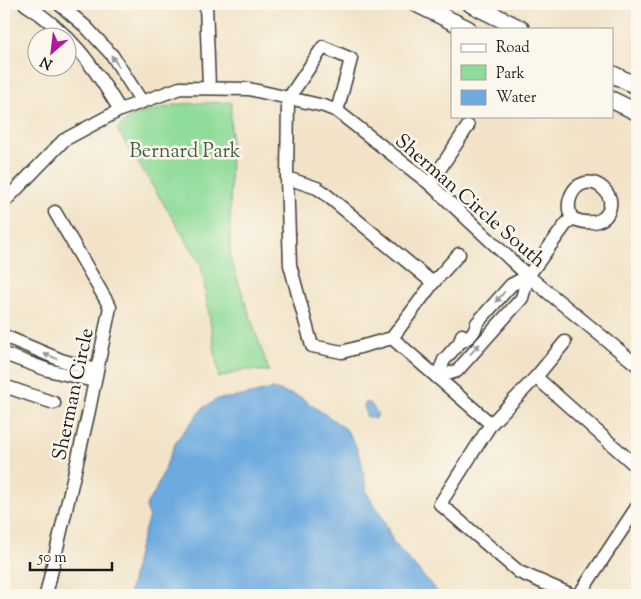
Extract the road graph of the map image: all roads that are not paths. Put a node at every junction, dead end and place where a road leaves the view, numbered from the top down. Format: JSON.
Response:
{"nodes":[{"id":1,"x":25,"y":4,"type":"edge"},
{"id":2,"x":59,"y":4,"type":"edge"},
{"id":3,"x":206,"y":4,"type":"edge"},
{"id":4,"x":417,"y":4,"type":"edge"},
{"id":5,"x":470,"y":4,"type":"edge"},
{"id":6,"x":466,"y":28,"type":"edge"},
{"id":7,"x":519,"y":28,"type":"edge"},
{"id":8,"x":614,"y":75,"type":"edge"},
{"id":9,"x":637,"y":86,"type":"edge"},
{"id":10,"x":210,"y":87,"type":"junction"},
{"id":11,"x":288,"y":99,"type":"junction"},
{"id":12,"x":614,"y":101,"type":"edge"},
{"id":13,"x":142,"y":102,"type":"junction"},
{"id":14,"x":120,"y":110,"type":"junction"},
{"id":15,"x":337,"y":111,"type":"junction"},
{"id":16,"x":637,"y":112,"type":"edge"},
{"id":17,"x":468,"y":126,"type":"dead end"},
{"id":18,"x":287,"y":178,"type":"junction"},
{"id":19,"x":430,"y":184,"type":"junction"},
{"id":20,"x":4,"y":202,"type":"edge"},
{"id":21,"x":55,"y":212,"type":"dead end"},
{"id":22,"x":572,"y":218,"type":"dead end"},
{"id":23,"x":459,"y":254,"type":"dead end"},
{"id":24,"x":528,"y":276,"type":"junction"},
{"id":25,"x":433,"y":283,"type":"junction"},
{"id":26,"x":477,"y":323,"type":"junction"},
{"id":27,"x":489,"y":334,"type":"junction"},
{"id":28,"x":8,"y":338,"type":"edge"},
{"id":29,"x":392,"y":338,"type":"junction"},
{"id":30,"x":565,"y":342,"type":"dead end"},
{"id":31,"x":5,"y":357,"type":"edge"},
{"id":32,"x":637,"y":365,"type":"edge"},
{"id":33,"x":95,"y":375,"type":"junction"},
{"id":34,"x":437,"y":377,"type":"junction"},
{"id":35,"x":536,"y":377,"type":"junction"},
{"id":36,"x":4,"y":386,"type":"edge"},
{"id":37,"x":54,"y":403,"type":"dead end"},
{"id":38,"x":490,"y":424,"type":"junction"},
{"id":39,"x":637,"y":467,"type":"edge"},
{"id":40,"x":637,"y":507,"type":"edge"},
{"id":41,"x":46,"y":595,"type":"edge"},
{"id":42,"x":572,"y":595,"type":"edge"},
{"id":43,"x":579,"y":595,"type":"edge"}],
"edges":[{"from":1,"to":14,"type":"street"},
{"from":13,"to":2,"type":"street","one_way":true},
{"from":3,"to":10,"type":"street"},
{"from":4,"to":6,"type":"street"},
{"from":5,"to":7,"type":"street"},
{"from":8,"to":9,"type":"street"},
{"from":10,"to":11,"type":"street","name":"Sherman Circle South"},
{"from":10,"to":13,"type":"street","name":"Sherman Circle South"},
{"from":11,"to":15,"type":"street","name":"Sherman Circle South"},
{"from":11,"to":15,"type":"street"},
{"from":11,"to":18,"type":"street"},
{"from":12,"to":16,"type":"street"},
{"from":13,"to":14,"type":"street","name":"Sherman Circle South"},
{"from":14,"to":20,"type":"street","name":"Sherman Circle South"},
{"from":15,"to":19,"type":"street","name":"Sherman Circle South"},
{"from":17,"to":19,"type":"street"},
{"from":18,"to":25,"type":"street"},
{"from":18,"to":29,"type":"street"},
{"from":19,"to":24,"type":"street","name":"Sherman Circle South"},
{"from":21,"to":33,"type":"street","name":"Sherman Circle"},
{"from":22,"to":24,"type":"street"},
{"from":23,"to":25,"type":"street"},
{"from":24,"to":26,"type":"street","one_way":true},
{"from":24,"to":27,"type":"street"},
{"from":24,"to":32,"type":"street","name":"Sherman Circle South"},
{"from":25,"to":29,"type":"street"},
{"from":26,"to":27,"type":"street"},
{"from":26,"to":34,"type":"street"},
{"from":34,"to":27,"type":"street","one_way":true},
{"from":28,"to":31,"type":"street"},
{"from":33,"to":28,"type":"street","one_way":true},
{"from":29,"to":34,"type":"street"},
{"from":30,"to":35,"type":"street"},
{"from":31,"to":33,"type":"street"},
{"from":33,"to":41,"type":"street","name":"Sherman Circle"},
{"from":34,"to":38,"type":"street"},
{"from":35,"to":38,"type":"street"},
{"from":35,"to":39,"type":"street"},
{"from":36,"to":37,"type":"street","name":"Sherman Circle"},
{"from":38,"to":42,"type":"street"},
{"from":40,"to":43,"type":"street"}]}
